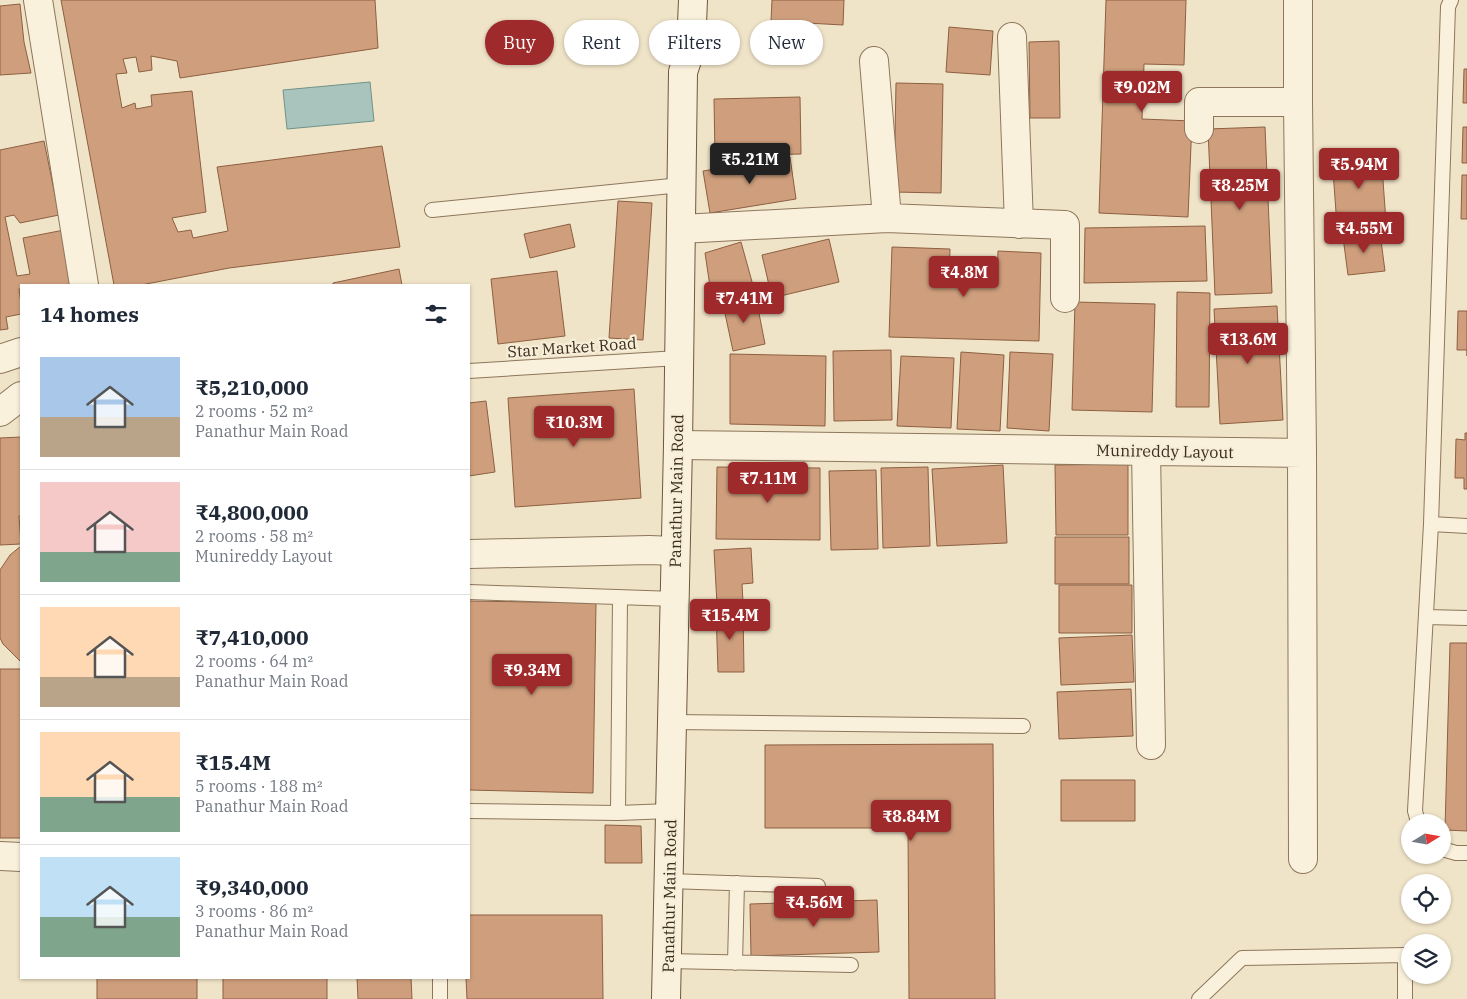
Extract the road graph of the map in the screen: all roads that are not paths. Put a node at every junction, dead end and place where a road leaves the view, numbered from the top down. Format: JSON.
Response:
{"nodes":[{"id":1,"x":38,"y":0,"type":"edge"},
{"id":2,"x":675,"y":0,"type":"edge"},
{"id":3,"x":693,"y":0,"type":"edge"},
{"id":4,"x":1298,"y":0,"type":"edge"},
{"id":5,"x":1451,"y":0,"type":"edge"},
{"id":6,"x":1012,"y":37,"type":"dead end"},
{"id":7,"x":874,"y":62,"type":"dead end"},
{"id":8,"x":683,"y":72,"type":"junction"},
{"id":9,"x":1298,"y":102,"type":"junction"},
{"id":10,"x":1199,"y":129,"type":"dead end"},
{"id":11,"x":681,"y":185,"type":"junction"},
{"id":12,"x":432,"y":210,"type":"dead end"},
{"id":13,"x":887,"y":218,"type":"junction"},
{"id":14,"x":1019,"y":224,"type":"junction"},
{"id":15,"x":681,"y":229,"type":"junction"},
{"id":16,"x":84,"y":284,"type":"edge"},
{"id":17,"x":1065,"y":298,"type":"dead end"},
{"id":18,"x":20,"y":352,"type":"edge"},
{"id":19,"x":678,"y":358,"type":"junction"},
{"id":20,"x":0,"y":360,"type":"edge"},
{"id":21,"x":470,"y":371,"type":"edge"},
{"id":22,"x":20,"y":397,"type":"edge"},
{"id":23,"x":0,"y":412,"type":"edge"},
{"id":24,"x":678,"y":445,"type":"junction"},
{"id":25,"x":1146,"y":451,"type":"junction"},
{"id":26,"x":1302,"y":453,"type":"junction"},
{"id":27,"x":1431,"y":524,"type":"junction"},
{"id":28,"x":1467,"y":526,"type":"edge"},
{"id":29,"x":675,"y":551,"type":"junction"},
{"id":30,"x":470,"y":554,"type":"edge"},
{"id":31,"x":470,"y":592,"type":"edge"},
{"id":32,"x":620,"y":598,"type":"junction"},
{"id":33,"x":675,"y":599,"type":"junction"},
{"id":34,"x":1426,"y":616,"type":"junction"},
{"id":35,"x":1467,"y":618,"type":"edge"},
{"id":36,"x":672,"y":722,"type":"junction"},
{"id":37,"x":1023,"y":726,"type":"dead end"},
{"id":38,"x":1151,"y":745,"type":"dead end"},
{"id":39,"x":470,"y":811,"type":"edge"},
{"id":40,"x":670,"y":811,"type":"junction"},
{"id":41,"x":618,"y":813,"type":"junction"},
{"id":42,"x":1416,"y":814,"type":"edge"},
{"id":43,"x":1451,"y":852,"type":"edge"},
{"id":44,"x":1467,"y":853,"type":"edge"},
{"id":45,"x":0,"y":856,"type":"edge"},
{"id":46,"x":20,"y":857,"type":"edge"},
{"id":47,"x":1303,"y":859,"type":"dead end"},
{"id":48,"x":669,"y":880,"type":"junction"},
{"id":49,"x":737,"y":884,"type":"junction"},
{"id":50,"x":818,"y":886,"type":"dead end"},
{"id":51,"x":667,"y":961,"type":"junction"},
{"id":52,"x":735,"y":963,"type":"junction"},
{"id":53,"x":851,"y":965,"type":"dead end"},
{"id":54,"x":440,"y":979,"type":"edge"},
{"id":55,"x":440,"y":999,"type":"edge"},
{"id":56,"x":666,"y":999,"type":"edge"},
{"id":57,"x":1199,"y":999,"type":"edge"},
{"id":58,"x":1405,"y":999,"type":"edge"}],
"edges":[{"from":1,"to":16,"type":"street"},
{"from":2,"to":8,"type":"street","name":"Panathur Main Road"},
{"from":3,"to":8,"type":"street","name":"Panathur Main Road"},
{"from":4,"to":9,"type":"street"},
{"from":5,"to":27,"type":"lane"},
{"from":6,"to":14,"type":"street"},
{"from":7,"to":13,"type":"street"},
{"from":8,"to":11,"type":"street","name":"Panathur Main Road"},
{"from":9,"to":10,"type":"street"},
{"from":9,"to":26,"type":"street"},
{"from":11,"to":12,"type":"lane"},
{"from":11,"to":15,"type":"street","name":"Panathur Main Road"},
{"from":13,"to":14,"type":"street"},
{"from":13,"to":15,"type":"street"},
{"from":14,"to":17,"type":"street"},
{"from":15,"to":19,"type":"street","name":"Panathur Main Road"},
{"from":18,"to":20,"type":"street"},
{"from":19,"to":21,"type":"lane","name":"Star Market Road"},
{"from":19,"to":24,"type":"street","name":"Panathur Main Road"},
{"from":22,"to":23,"type":"street"},
{"from":24,"to":25,"type":"street","name":"Munireddy Layout"},
{"from":24,"to":29,"type":"street","name":"Panathur Main Road"},
{"from":25,"to":26,"type":"street","name":"Munireddy Layout"},
{"from":25,"to":38,"type":"street"},
{"from":26,"to":47,"type":"street"},
{"from":27,"to":28,"type":"lane"},
{"from":27,"to":34,"type":"lane"},
{"from":29,"to":30,"type":"street"},
{"from":29,"to":33,"type":"street","name":"Panathur Main Road"},
{"from":31,"to":32,"type":"lane"},
{"from":32,"to":33,"type":"lane"},
{"from":32,"to":41,"type":"lane"},
{"from":33,"to":36,"type":"street","name":"Panathur Main Road"},
{"from":34,"to":35,"type":"lane"},
{"from":34,"to":42,"type":"lane"},
{"from":36,"to":37,"type":"lane"},
{"from":36,"to":40,"type":"street","name":"Panathur Main Road"},
{"from":39,"to":41,"type":"lane"},
{"from":40,"to":41,"type":"lane"},
{"from":40,"to":48,"type":"street","name":"Panathur Main Road"},
{"from":43,"to":44,"type":"lane"},
{"from":45,"to":46,"type":"street"},
{"from":48,"to":49,"type":"lane"},
{"from":48,"to":51,"type":"street","name":"Panathur Main Road"},
{"from":49,"to":50,"type":"lane"},
{"from":49,"to":52,"type":"lane"},
{"from":51,"to":52,"type":"lane"},
{"from":51,"to":56,"type":"street","name":"Panathur Main Road"},
{"from":52,"to":53,"type":"lane"},
{"from":54,"to":55,"type":"lane"},
{"from":57,"to":58,"type":"lane"}]}
